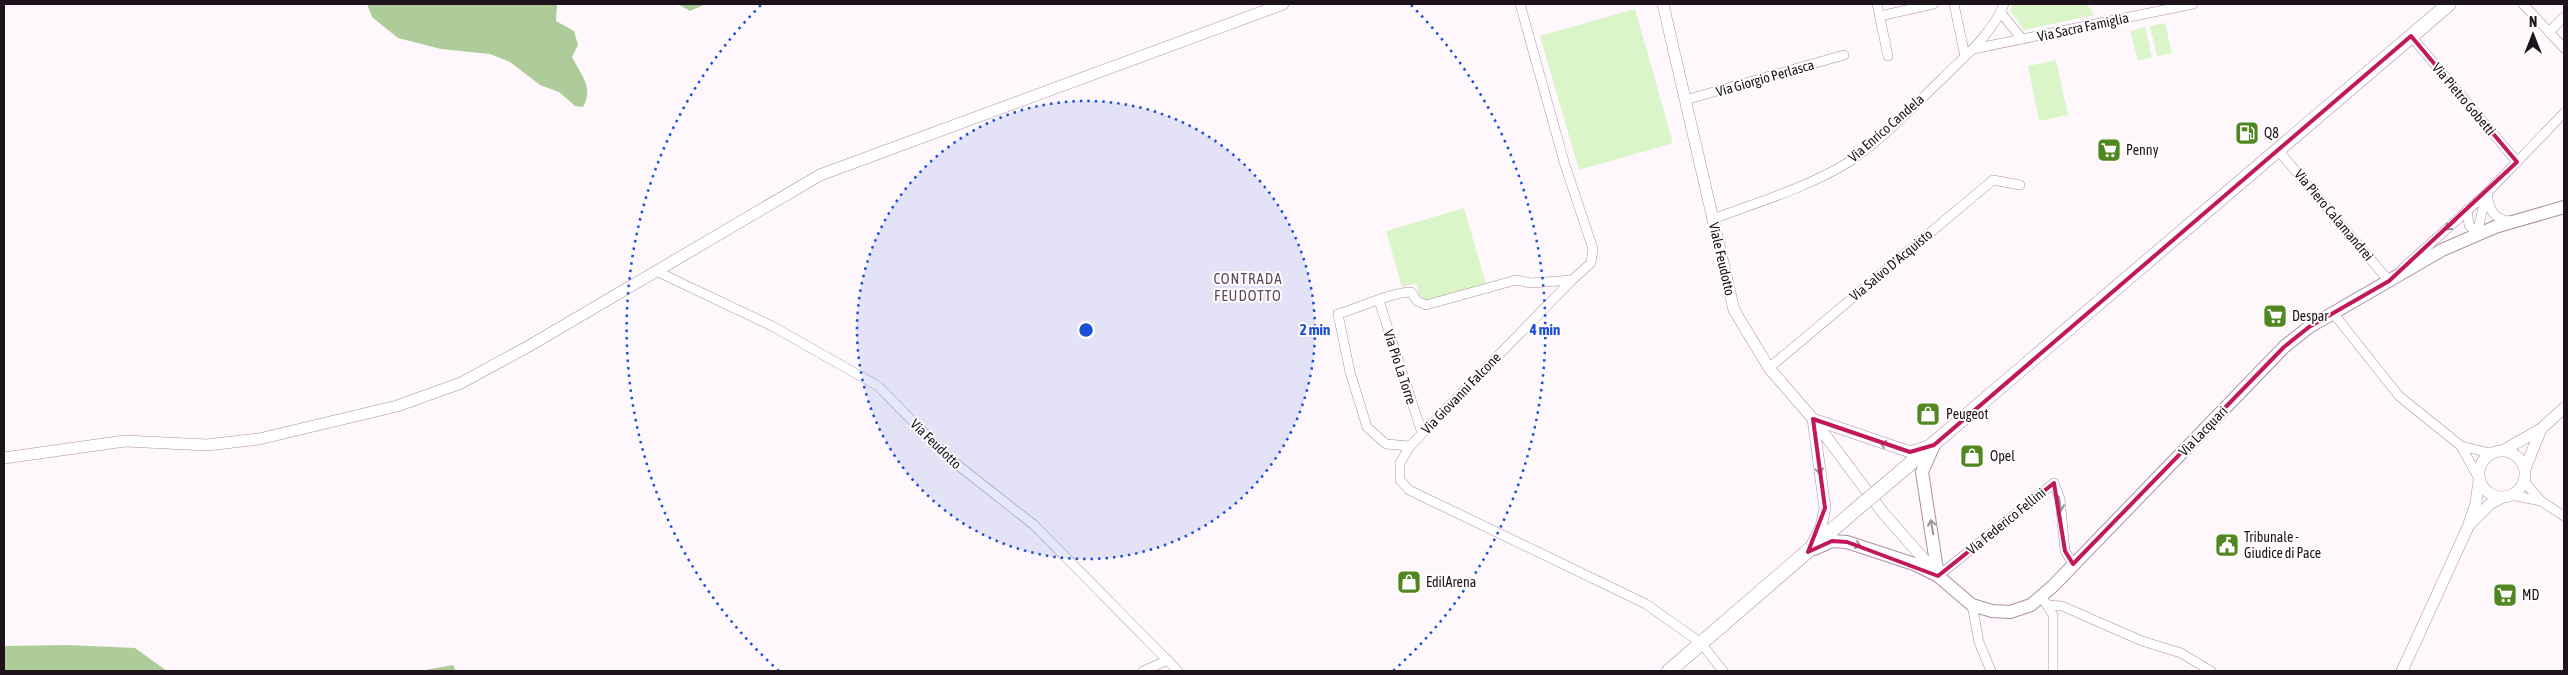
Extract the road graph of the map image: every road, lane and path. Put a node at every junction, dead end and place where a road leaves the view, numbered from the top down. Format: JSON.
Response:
{"nodes":[{"id":1,"x":1283,"y":4,"type":"edge"},
{"id":2,"x":1520,"y":4,"type":"edge"},
{"id":3,"x":1663,"y":4,"type":"edge"},
{"id":4,"x":1878,"y":4,"type":"edge"},
{"id":5,"x":1933,"y":4,"type":"edge"},
{"id":6,"x":1954,"y":4,"type":"edge"},
{"id":7,"x":2004,"y":4,"type":"edge"},
{"id":8,"x":2193,"y":4,"type":"edge"},
{"id":9,"x":2523,"y":4,"type":"edge"},
{"id":10,"x":2442,"y":6,"type":"edge"},
{"id":11,"x":2001,"y":13,"type":"junction"},
{"id":12,"x":1880,"y":16,"type":"junction"},
{"id":13,"x":2564,"y":17,"type":"edge"},
{"id":14,"x":2549,"y":32,"type":"junction"},
{"id":15,"x":2411,"y":36,"type":"junction"},
{"id":16,"x":2022,"y":40,"type":"junction"},
{"id":17,"x":2564,"y":48,"type":"edge"},
{"id":18,"x":1969,"y":53,"type":"junction"},
{"id":19,"x":1844,"y":55,"type":"dead end"},
{"id":20,"x":1888,"y":56,"type":"dead end"},
{"id":21,"x":1685,"y":100,"type":"junction"},
{"id":22,"x":2564,"y":113,"type":"edge"},
{"id":23,"x":2278,"y":150,"type":"junction"},
{"id":24,"x":2517,"y":162,"type":"junction"},
{"id":25,"x":2020,"y":185,"type":"dead end"},
{"id":26,"x":2487,"y":193,"type":"junction"},
{"id":27,"x":2564,"y":207,"type":"edge"},
{"id":28,"x":2467,"y":210,"type":"junction"},
{"id":29,"x":1713,"y":219,"type":"junction"},
{"id":30,"x":2516,"y":221,"type":"junction"},
{"id":31,"x":2477,"y":234,"type":"junction"},
{"id":32,"x":656,"y":271,"type":"junction"},
{"id":33,"x":1572,"y":280,"type":"junction"},
{"id":34,"x":2389,"y":280,"type":"junction"},
{"id":35,"x":1379,"y":301,"type":"junction"},
{"id":36,"x":2333,"y":313,"type":"junction"},
{"id":37,"x":1769,"y":368,"type":"junction"},
{"id":38,"x":2564,"y":408,"type":"edge"},
{"id":39,"x":1813,"y":419,"type":"junction"},
{"id":40,"x":2541,"y":429,"type":"junction"},
{"id":41,"x":1422,"y":433,"type":"junction"},
{"id":42,"x":1934,"y":445,"type":"junction"},
{"id":43,"x":1410,"y":446,"type":"junction"},
{"id":44,"x":2461,"y":446,"type":"junction"},
{"id":45,"x":2504,"y":450,"type":"junction"},
{"id":46,"x":2490,"y":453,"type":"junction"},
{"id":47,"x":4,"y":458,"type":"edge"},
{"id":48,"x":2525,"y":469,"type":"junction"},
{"id":49,"x":2478,"y":478,"type":"junction"},
{"id":50,"x":2524,"y":481,"type":"junction"},
{"id":51,"x":2507,"y":496,"type":"junction"},
{"id":52,"x":2541,"y":501,"type":"junction"},
{"id":53,"x":1884,"y":514,"type":"joint"},
{"id":54,"x":2564,"y":516,"type":"edge"},
{"id":55,"x":2468,"y":526,"type":"junction"},
{"id":56,"x":1808,"y":552,"type":"junction"},
{"id":57,"x":2073,"y":564,"type":"junction"},
{"id":58,"x":1938,"y":576,"type":"junction"},
{"id":59,"x":2044,"y":600,"type":"junction"},
{"id":60,"x":1972,"y":605,"type":"junction"},
{"id":61,"x":1701,"y":643,"type":"junction"},
{"id":62,"x":1168,"y":660,"type":"junction"},
{"id":63,"x":1143,"y":671,"type":"edge"},
{"id":64,"x":1178,"y":671,"type":"edge"},
{"id":65,"x":1668,"y":671,"type":"edge"},
{"id":66,"x":1723,"y":671,"type":"edge"},
{"id":67,"x":1991,"y":671,"type":"edge"},
{"id":68,"x":2053,"y":671,"type":"edge"},
{"id":69,"x":2211,"y":671,"type":"edge"},
{"id":70,"x":2402,"y":671,"type":"edge"}],
"edges":[{"from":1,"to":32,"type":"street"},
{"from":2,"to":33,"type":"street","name":"Via Giovanni Falcone"},
{"from":3,"to":21,"type":"street","name":"Viale Feudotto"},
{"from":4,"to":12,"type":"street"},
{"from":5,"to":12,"type":"street"},
{"from":6,"to":18,"type":"street"},
{"from":7,"to":11,"type":"street","name":"Via Enrico Candela"},
{"from":8,"to":16,"type":"street","name":"Via Sacra Famiglia"},
{"from":9,"to":14,"type":"street"},
{"from":10,"to":15,"type":"main road"},
{"from":11,"to":16,"type":"street"},
{"from":11,"to":18,"type":"street","name":"Via Enrico Candela"},
{"from":12,"to":20,"type":"street"},
{"from":13,"to":14,"type":"street"},
{"from":14,"to":17,"type":"street"},
{"from":15,"to":23,"type":"main road"},
{"from":15,"to":24,"type":"street","name":"Via Pietro Gobetti"},
{"from":16,"to":18,"type":"street","name":"Via Sacra Famiglia"},
{"from":18,"to":29,"type":"street","name":"Via Enrico Candela"},
{"from":19,"to":21,"type":"street","name":"Via Giorgio Perlasca"},
{"from":21,"to":29,"type":"street","name":"Viale Feudotto"},
{"from":22,"to":24,"type":"street"},
{"from":23,"to":34,"type":"street","name":"Via Piero Calamandrei"},
{"from":23,"to":42,"type":"main road"},
{"from":24,"to":26,"type":"street"},
{"from":25,"to":37,"type":"street","name":"Via Salvo D'Acquisto"},
{"from":26,"to":28,"type":"street"},
{"from":26,"to":30,"type":"street"},
{"from":26,"to":31,"type":"street"},
{"from":27,"to":30,"type":"main road","name":"Via Lacquari"},
{"from":28,"to":31,"type":"street"},
{"from":28,"to":34,"type":"street","one_way":true},
{"from":29,"to":37,"type":"street","name":"Viale Feudotto"},
{"from":30,"to":31,"type":"main road","name":"Via Lacquari"},
{"from":31,"to":34,"type":"main road","name":"Via Lacquari"},
{"from":32,"to":47,"type":"street"},
{"from":32,"to":62,"type":"street","name":"Via Feudotto"},
{"from":33,"to":35,"type":"street"},
{"from":33,"to":41,"type":"street","name":"Via Giovanni Falcone"},
{"from":34,"to":36,"type":"main road","name":"Via Lacquari"},
{"from":35,"to":41,"type":"street","name":"Via Pio La Torre"},
{"from":35,"to":43,"type":"street"},
{"from":36,"to":44,"type":"street"},
{"from":36,"to":57,"type":"main road","name":"Via Lacquari"},
{"from":37,"to":39,"type":"street","name":"Viale Feudotto"},
{"from":38,"to":40,"type":"street"},
{"from":42,"to":39,"type":"street","one_way":true},
{"from":39,"to":53,"type":"street","name":"Viale Feudotto"},
{"from":39,"to":56,"type":"street","one_way":true},
{"from":40,"to":45,"type":"street"},
{"from":40,"to":48,"type":"street"},
{"from":41,"to":43,"type":"street","name":"Via Giovanni Falcone"},
{"from":42,"to":56,"type":"main road","bridge":true},
{"from":58,"to":42,"type":"main road","one_way":true},
{"from":43,"to":61,"type":"street","name":"Via Giovanni Falcone"},
{"from":44,"to":46,"type":"street"},
{"from":44,"to":49,"type":"street"},
{"from":45,"to":46,"type":"street"},
{"from":45,"to":48,"type":"street"},
{"from":46,"to":49,"type":"street"},
{"from":48,"to":50,"type":"street"},
{"from":49,"to":51,"type":"street"},
{"from":49,"to":55,"type":"street"},
{"from":50,"to":51,"type":"street"},
{"from":50,"to":52,"type":"street"},
{"from":51,"to":52,"type":"street"},
{"from":51,"to":55,"type":"street"},
{"from":52,"to":54,"type":"street"},
{"from":53,"to":58,"type":"street","name":"Via Lacquari"},
{"from":55,"to":70,"type":"street"},
{"from":56,"to":58,"type":"main road","one_way":true},
{"from":56,"to":61,"type":"main road"},
{"from":58,"to":57,"type":"street","name":"Via Federico Fellini","one_way":true},
{"from":57,"to":59,"type":"main road","name":"Via Lacquari"},
{"from":58,"to":60,"type":"main road","name":"Via Lacquari"},
{"from":59,"to":60,"type":"main road","name":"Via Lacquari"},
{"from":59,"to":68,"type":"street"},
{"from":59,"to":69,"type":"street"},
{"from":60,"to":67,"type":"street"},
{"from":61,"to":65,"type":"main road"},
{"from":61,"to":66,"type":"street","name":"Via Giovanni Falcone"},
{"from":62,"to":63,"type":"street"},
{"from":62,"to":64,"type":"street","name":"Via Feudotto"}]}
